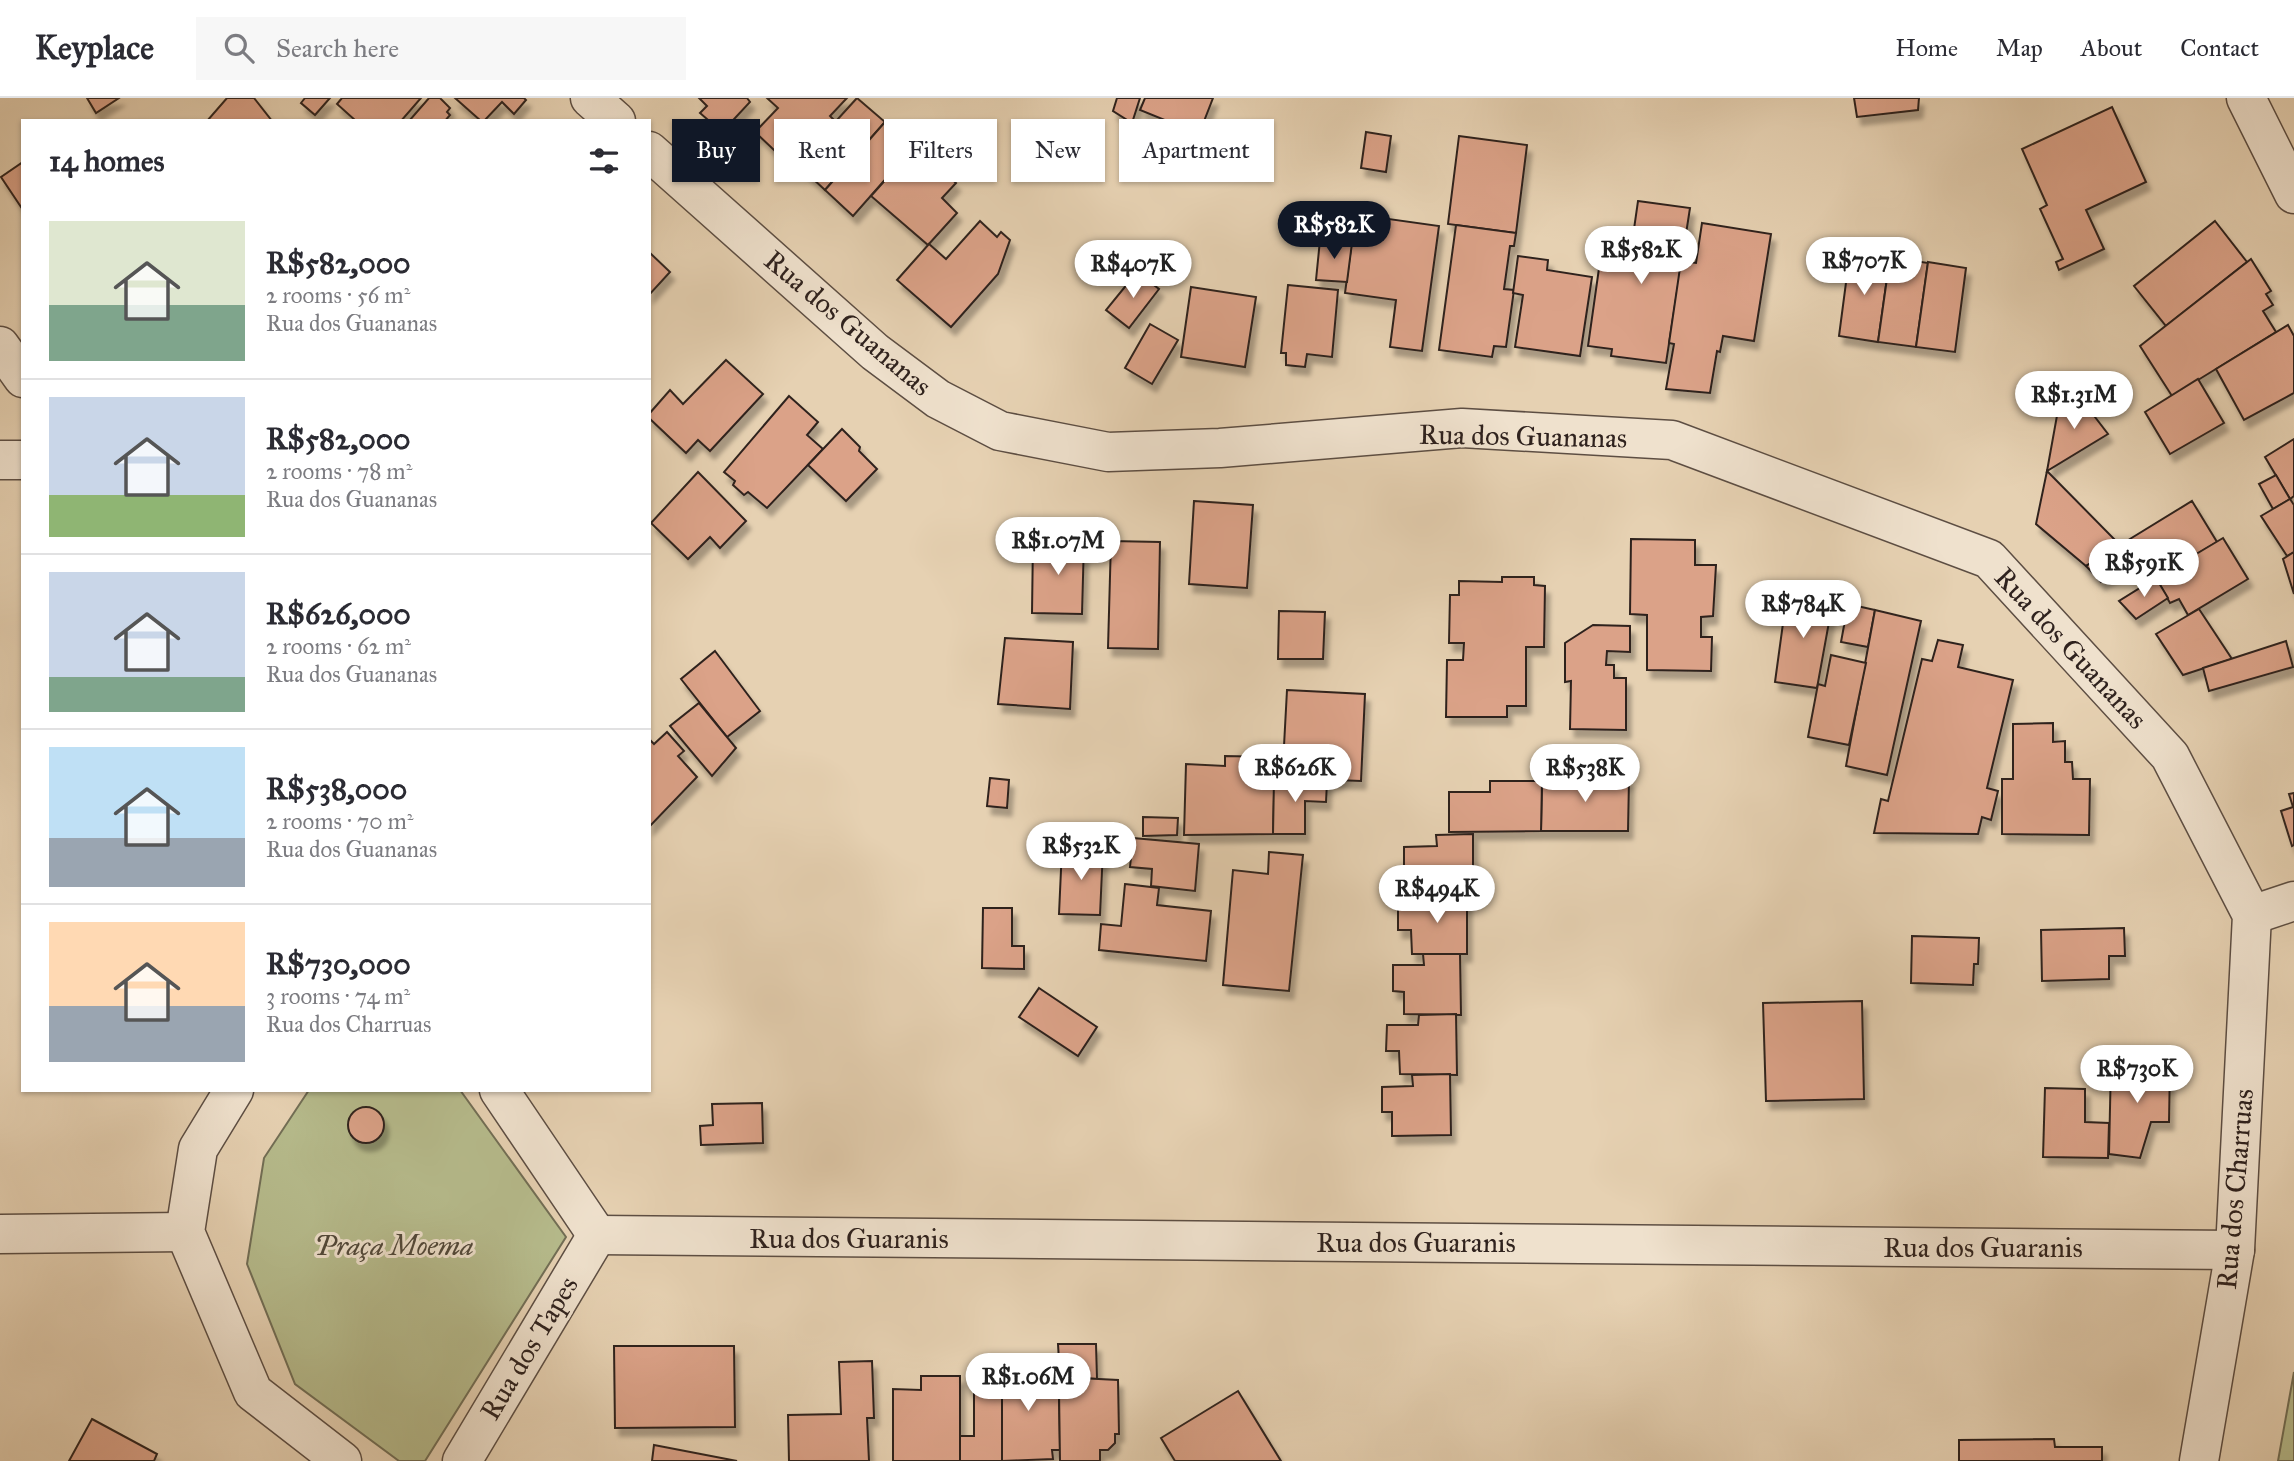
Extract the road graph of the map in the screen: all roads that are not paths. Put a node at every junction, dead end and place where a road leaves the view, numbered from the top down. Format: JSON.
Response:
{"nodes":[{"id":1,"x":590,"y":98,"type":"edge"},
{"id":2,"x":2246,"y":98,"type":"edge"},
{"id":3,"x":614,"y":119,"type":"edge"},
{"id":4,"x":651,"y":153,"type":"edge"},
{"id":5,"x":2294,"y":194,"type":"edge"},
{"id":6,"x":0,"y":346,"type":"edge"},
{"id":7,"x":21,"y":375,"type":"edge"},
{"id":8,"x":0,"y":460,"type":"edge"},
{"id":9,"x":21,"y":460,"type":"edge"},
{"id":10,"x":2294,"y":901,"type":"edge"},
{"id":11,"x":2252,"y":915,"type":"junction"},
{"id":12,"x":233,"y":1092,"type":"edge"},
{"id":13,"x":500,"y":1092,"type":"edge"},
{"id":14,"x":185,"y":1232,"type":"junction"},
{"id":15,"x":0,"y":1234,"type":"edge"},
{"id":16,"x":597,"y":1236,"type":"junction"},
{"id":17,"x":2235,"y":1250,"type":"junction"},
{"id":18,"x":342,"y":1461,"type":"edge"},
{"id":19,"x":462,"y":1461,"type":"edge"},
{"id":20,"x":2199,"y":1461,"type":"edge"}],
"edges":[{"from":1,"to":3,"type":"street"},
{"from":2,"to":5,"type":"street"},
{"from":4,"to":11,"type":"street","name":"Rua dos Guananas"},
{"from":6,"to":7,"type":"street"},
{"from":8,"to":9,"type":"street"},
{"from":10,"to":11,"type":"street"},
{"from":11,"to":17,"type":"street","name":"Rua dos Charruas"},
{"from":12,"to":14,"type":"street"},
{"from":13,"to":16,"type":"street"},
{"from":14,"to":15,"type":"street"},
{"from":14,"to":18,"type":"street"},
{"from":16,"to":17,"type":"street","name":"Rua dos Guaranis"},
{"from":16,"to":19,"type":"street","name":"Rua dos Tapes"},
{"from":17,"to":20,"type":"street","name":"Rua dos Charruas"}]}
